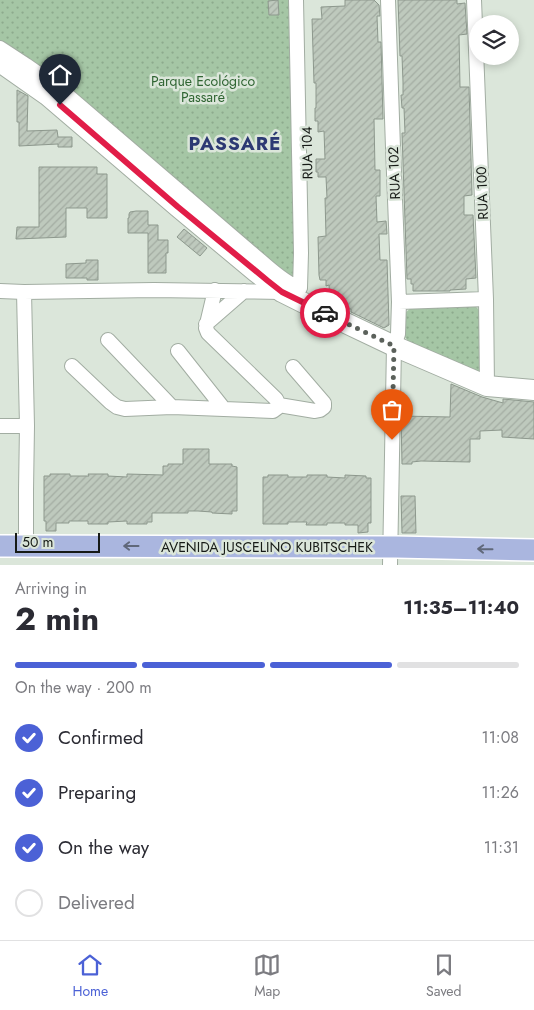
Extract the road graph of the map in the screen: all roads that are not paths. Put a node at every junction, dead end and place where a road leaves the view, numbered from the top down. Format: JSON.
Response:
{"nodes":[{"id":1,"x":296,"y":0,"type":"edge"},
{"id":2,"x":303,"y":0,"type":"edge"},
{"id":3,"x":388,"y":0,"type":"edge"},
{"id":4,"x":474,"y":0,"type":"edge"},
{"id":5,"x":0,"y":48,"type":"edge"},
{"id":6,"x":0,"y":62,"type":"edge"},
{"id":7,"x":215,"y":290,"type":"junction"},
{"id":8,"x":0,"y":291,"type":"edge"},
{"id":9,"x":244,"y":291,"type":"junction"},
{"id":10,"x":24,"y":292,"type":"junction"},
{"id":11,"x":282,"y":292,"type":"junction"},
{"id":12,"x":486,"y":299,"type":"junction"},
{"id":13,"x":399,"y":302,"type":"junction"},
{"id":14,"x":310,"y":306,"type":"junction"},
{"id":15,"x":206,"y":324,"type":"junction"},
{"id":16,"x":108,"y":340,"type":"dead end"},
{"id":17,"x":394,"y":346,"type":"junction"},
{"id":18,"x":178,"y":351,"type":"dead end"},
{"id":19,"x":72,"y":366,"type":"dead end"},
{"id":20,"x":293,"y":367,"type":"dead end"},
{"id":21,"x":487,"y":386,"type":"junction"},
{"id":22,"x":534,"y":390,"type":"edge"},
{"id":23,"x":279,"y":405,"type":"junction"},
{"id":24,"x":172,"y":406,"type":"junction"},
{"id":25,"x":224,"y":408,"type":"junction"},
{"id":26,"x":0,"y":426,"type":"edge"},
{"id":27,"x":27,"y":426,"type":"junction"},
{"id":28,"x":0,"y":546,"type":"edge"},
{"id":29,"x":26,"y":546,"type":"junction"},
{"id":30,"x":534,"y":550,"type":"edge"},
{"id":31,"x":390,"y":556,"type":"edge"}],
"edges":[{"from":1,"to":5,"type":"street"},
{"from":2,"to":14,"type":"street","name":"RUA 104"},
{"from":3,"to":13,"type":"street","name":"RUA 102"},
{"from":4,"to":12,"type":"street","name":"RUA 100"},
{"from":6,"to":11,"type":"street"},
{"from":7,"to":9,"type":"street"},
{"from":7,"to":10,"type":"street"},
{"from":7,"to":15,"type":"street"},
{"from":8,"to":10,"type":"street"},
{"from":9,"to":11,"type":"street"},
{"from":9,"to":15,"type":"street"},
{"from":10,"to":27,"type":"street"},
{"from":11,"to":14,"type":"street"},
{"from":12,"to":13,"type":"street"},
{"from":12,"to":21,"type":"street","name":"RUA 100"},
{"from":13,"to":17,"type":"street","name":"RUA 102"},
{"from":14,"to":17,"type":"street"},
{"from":15,"to":23,"type":"street"},
{"from":16,"to":24,"type":"street"},
{"from":17,"to":21,"type":"street"},
{"from":17,"to":31,"type":"street","name":"RUA 102"},
{"from":18,"to":25,"type":"street"},
{"from":19,"to":24,"type":"street"},
{"from":20,"to":23,"type":"street"},
{"from":21,"to":22,"type":"street"},
{"from":23,"to":25,"type":"street"},
{"from":24,"to":25,"type":"street"},
{"from":26,"to":27,"type":"street"},
{"from":27,"to":29,"type":"street"},
{"from":28,"to":29,"type":"main road","name":"AVENIDA JUSCELINO KUBITSCHEK"},
{"from":31,"to":29,"type":"main road","name":"AVENIDA JUSCELINO KUBITSCHEK","one_way":true},
{"from":30,"to":31,"type":"main road","name":"AVENIDA JUSCELINO KUBITSCHEK","one_way":true}]}
